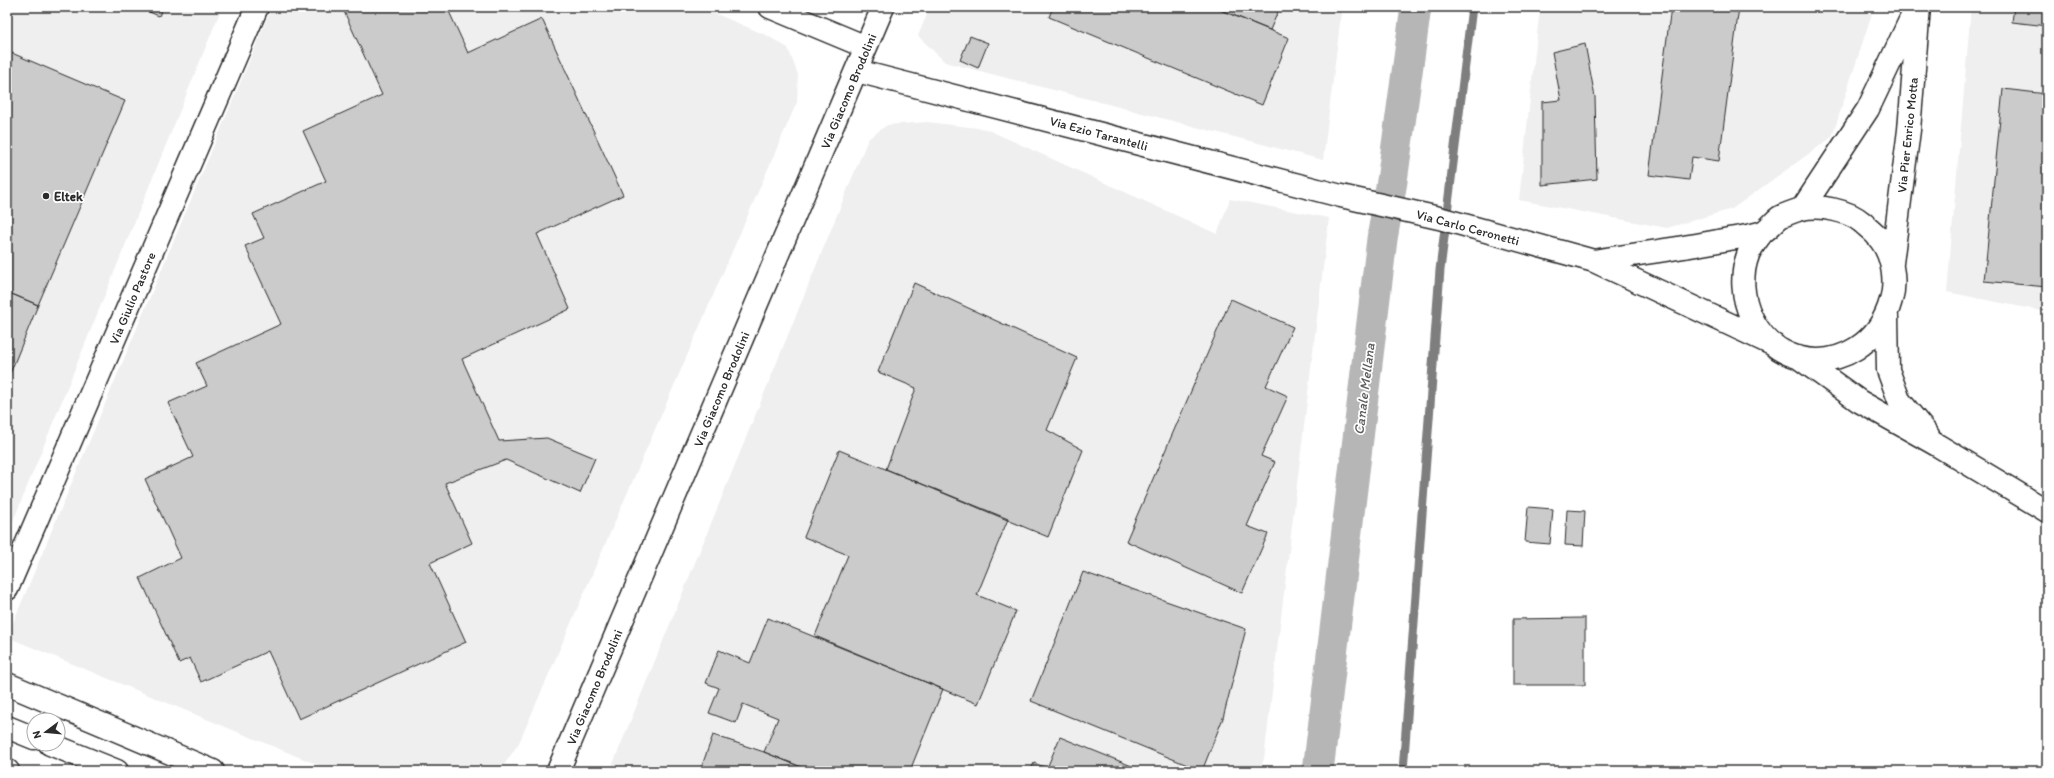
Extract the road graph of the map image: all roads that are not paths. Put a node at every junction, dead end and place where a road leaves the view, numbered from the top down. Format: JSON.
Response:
{"nodes":[{"id":1,"x":257,"y":7,"type":"edge"},
{"id":2,"x":770,"y":7,"type":"edge"},
{"id":3,"x":883,"y":7,"type":"edge"},
{"id":4,"x":1918,"y":7,"type":"edge"},
{"id":5,"x":866,"y":47,"type":"junction"},
{"id":6,"x":857,"y":71,"type":"junction"},
{"id":7,"x":1341,"y":196,"type":"joint"},
{"id":8,"x":1802,"y":209,"type":"junction"},
{"id":9,"x":1762,"y":233,"type":"junction"},
{"id":10,"x":1594,"y":261,"type":"junction"},
{"id":11,"x":1892,"y":263,"type":"junction"},
{"id":12,"x":1887,"y":316,"type":"junction"},
{"id":13,"x":1774,"y":345,"type":"junction"},
{"id":14,"x":1797,"y":356,"type":"junction"},
{"id":15,"x":1936,"y":445,"type":"junction"},
{"id":16,"x":2047,"y":512,"type":"edge"},
{"id":17,"x":7,"y":589,"type":"edge"},
{"id":18,"x":7,"y":684,"type":"edge"},
{"id":19,"x":7,"y":727,"type":"edge"},
{"id":20,"x":26,"y":735,"type":"edge"},
{"id":21,"x":66,"y":750,"type":"edge"},
{"id":22,"x":559,"y":770,"type":"edge"},
{"id":23,"x":117,"y":771,"type":"edge"},
{"id":24,"x":213,"y":771,"type":"edge"}],
"edges":[{"from":1,"to":17,"type":"main road","name":"Via Giulio Pastore"},
{"from":2,"to":5,"type":"main road"},
{"from":3,"to":5,"type":"main road","name":"Via Giacomo Brodolini"},
{"from":4,"to":8,"type":"main road","name":"Via Pier Enrico Motta"},
{"from":4,"to":11,"type":"main road","name":"Via Pier Enrico Motta"},
{"from":5,"to":6,"type":"main road","name":"Via Giacomo Brodolini"},
{"from":6,"to":7,"type":"main road","name":"Via Ezio Tarantelli"},
{"from":6,"to":22,"type":"main road","name":"Via Giacomo Brodolini"},
{"from":7,"to":10,"type":"main road","name":"Via Carlo Ceronetti"},
{"from":8,"to":9,"type":"main road"},
{"from":8,"to":11,"type":"main road"},
{"from":9,"to":10,"type":"main road","name":"Via Carlo Ceronetti"},
{"from":9,"to":13,"type":"main road"},
{"from":10,"to":13,"type":"main road","name":"Via Carlo Ceronetti"},
{"from":11,"to":12,"type":"main road"},
{"from":12,"to":14,"type":"main road"},
{"from":12,"to":15,"type":"main road"},
{"from":13,"to":14,"type":"main road","name":"Via Carlo Ceronetti"},
{"from":14,"to":15,"type":"main road"},
{"from":15,"to":16,"type":"main road"},
{"from":18,"to":24,"type":"main road"},
{"from":19,"to":20,"type":"main road"},
{"from":21,"to":23,"type":"main road"}]}
